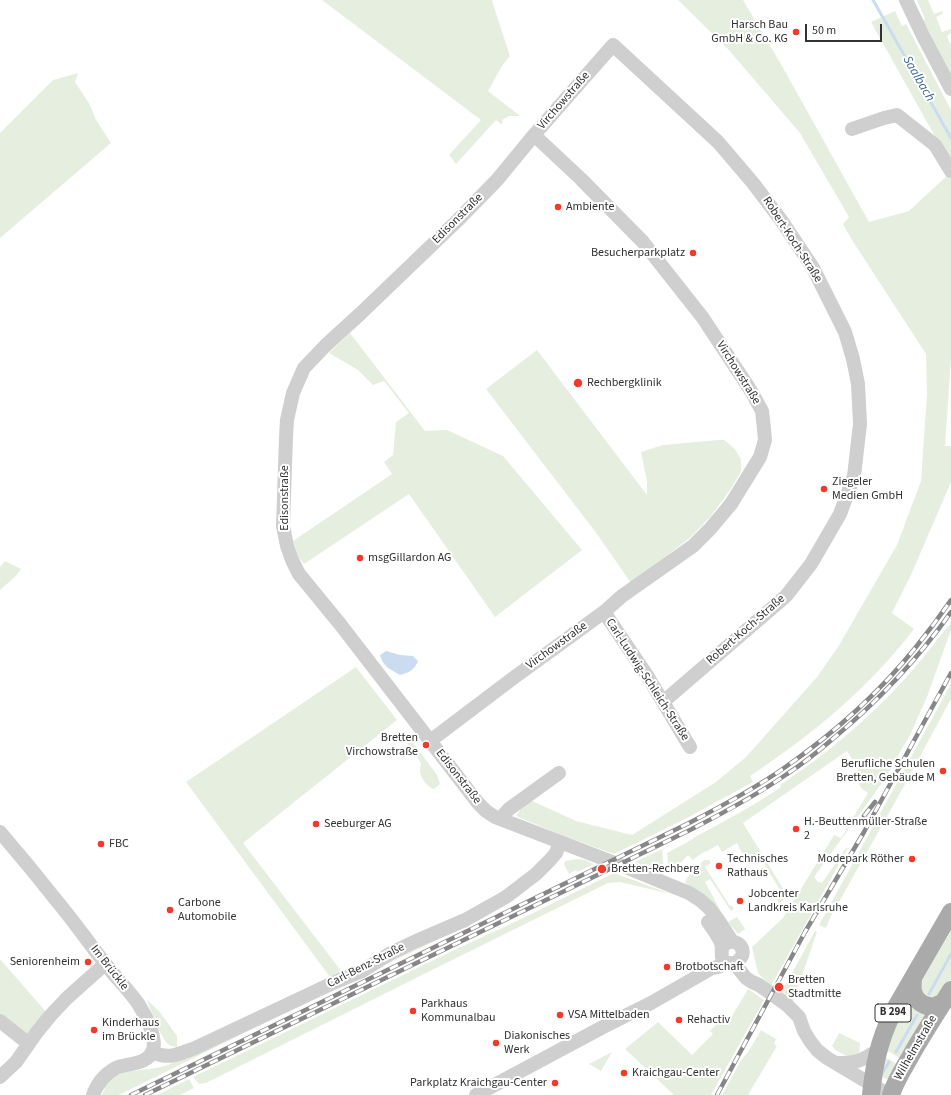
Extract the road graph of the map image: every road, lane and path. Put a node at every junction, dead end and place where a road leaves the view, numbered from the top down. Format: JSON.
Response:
{"nodes":[{"id":1,"x":906,"y":0,"type":"edge"},
{"id":2,"x":613,"y":46,"type":"joint"},
{"id":3,"x":951,"y":89,"type":"edge"},
{"id":4,"x":852,"y":129,"type":"dead end"},
{"id":5,"x":534,"y":135,"type":"junction"},
{"id":6,"x":951,"y":171,"type":"edge"},
{"id":7,"x":604,"y":612,"type":"junction"},
{"id":8,"x":663,"y":702,"type":"junction"},
{"id":9,"x":430,"y":741,"type":"junction"},
{"id":10,"x":690,"y":747,"type":"dead end"},
{"id":11,"x":559,"y":773,"type":"dead end"},
{"id":12,"x":500,"y":819,"type":"junction"},
{"id":13,"x":0,"y":832,"type":"edge"},
{"id":14,"x":560,"y":842,"type":"junction"},
{"id":15,"x":951,"y":912,"type":"edge"},
{"id":16,"x":730,"y":954,"type":"junction"},
{"id":17,"x":105,"y":964,"type":"junction"},
{"id":18,"x":913,"y":978,"type":"junction"},
{"id":19,"x":947,"y":996,"type":"edge"},
{"id":20,"x":0,"y":1021,"type":"edge"},
{"id":21,"x":29,"y":1044,"type":"junction"},
{"id":22,"x":878,"y":1050,"type":"junction"},
{"id":23,"x":152,"y":1052,"type":"junction"},
{"id":24,"x":837,"y":1063,"type":"junction"},
{"id":25,"x":0,"y":1077,"type":"edge"},
{"id":26,"x":872,"y":1090,"type":"edge"},
{"id":27,"x":93,"y":1095,"type":"edge"},
{"id":28,"x":476,"y":1095,"type":"edge"},
{"id":29,"x":890,"y":1095,"type":"edge"}],
"edges":[{"from":1,"to":3,"type":"street"},
{"from":2,"to":5,"type":"street","name":"Virchowstraße"},
{"from":2,"to":8,"type":"street","name":"Robert-Koch-Straße"},
{"from":4,"to":6,"type":"street"},
{"from":5,"to":7,"type":"street","name":"Virchowstraße"},
{"from":5,"to":9,"type":"street","name":"Edisonstraße"},
{"from":7,"to":8,"type":"street","name":"Carl-Ludwig-Schleich-Straße"},
{"from":7,"to":9,"type":"street","name":"Virchowstraße"},
{"from":8,"to":10,"type":"street","name":"Carl-Ludwig-Schleich-Straße"},
{"from":9,"to":12,"type":"street","name":"Edisonstraße"},
{"from":11,"to":12,"type":"street"},
{"from":12,"to":14,"type":"street","name":"Edisonstraße"},
{"from":13,"to":17,"type":"street","name":"Im Brückle"},
{"from":14,"to":16,"type":"street","name":"Edisonstraße"},
{"from":14,"to":23,"type":"street","name":"Carl-Benz-Straße"},
{"from":15,"to":18,"type":"main road","name":"Wilhelmstraße","number":"B 294"},
{"from":16,"to":24,"type":"street","name":"Edisonstraße"},
{"from":16,"to":28,"type":"street"},
{"from":17,"to":21,"type":"street"},
{"from":17,"to":23,"type":"street","name":"Im Brückle"},
{"from":18,"to":19,"type":"main road","name":"Wilhelmstraße","number":"B 294"},
{"from":18,"to":22,"type":"main road","name":"Wilhelmstraße","number":"B 294"},
{"from":19,"to":29,"type":"main road","name":"Wilhelmstraße","number":"B 294"},
{"from":20,"to":21,"type":"street"},
{"from":21,"to":25,"type":"street"},
{"from":22,"to":24,"type":"street"},
{"from":22,"to":26,"type":"main road","name":"Wilhelmstraße","number":"B 294"},
{"from":23,"to":27,"type":"street"},
{"from":24,"to":26,"type":"street"},
{"from":26,"to":29,"type":"street"}]}
